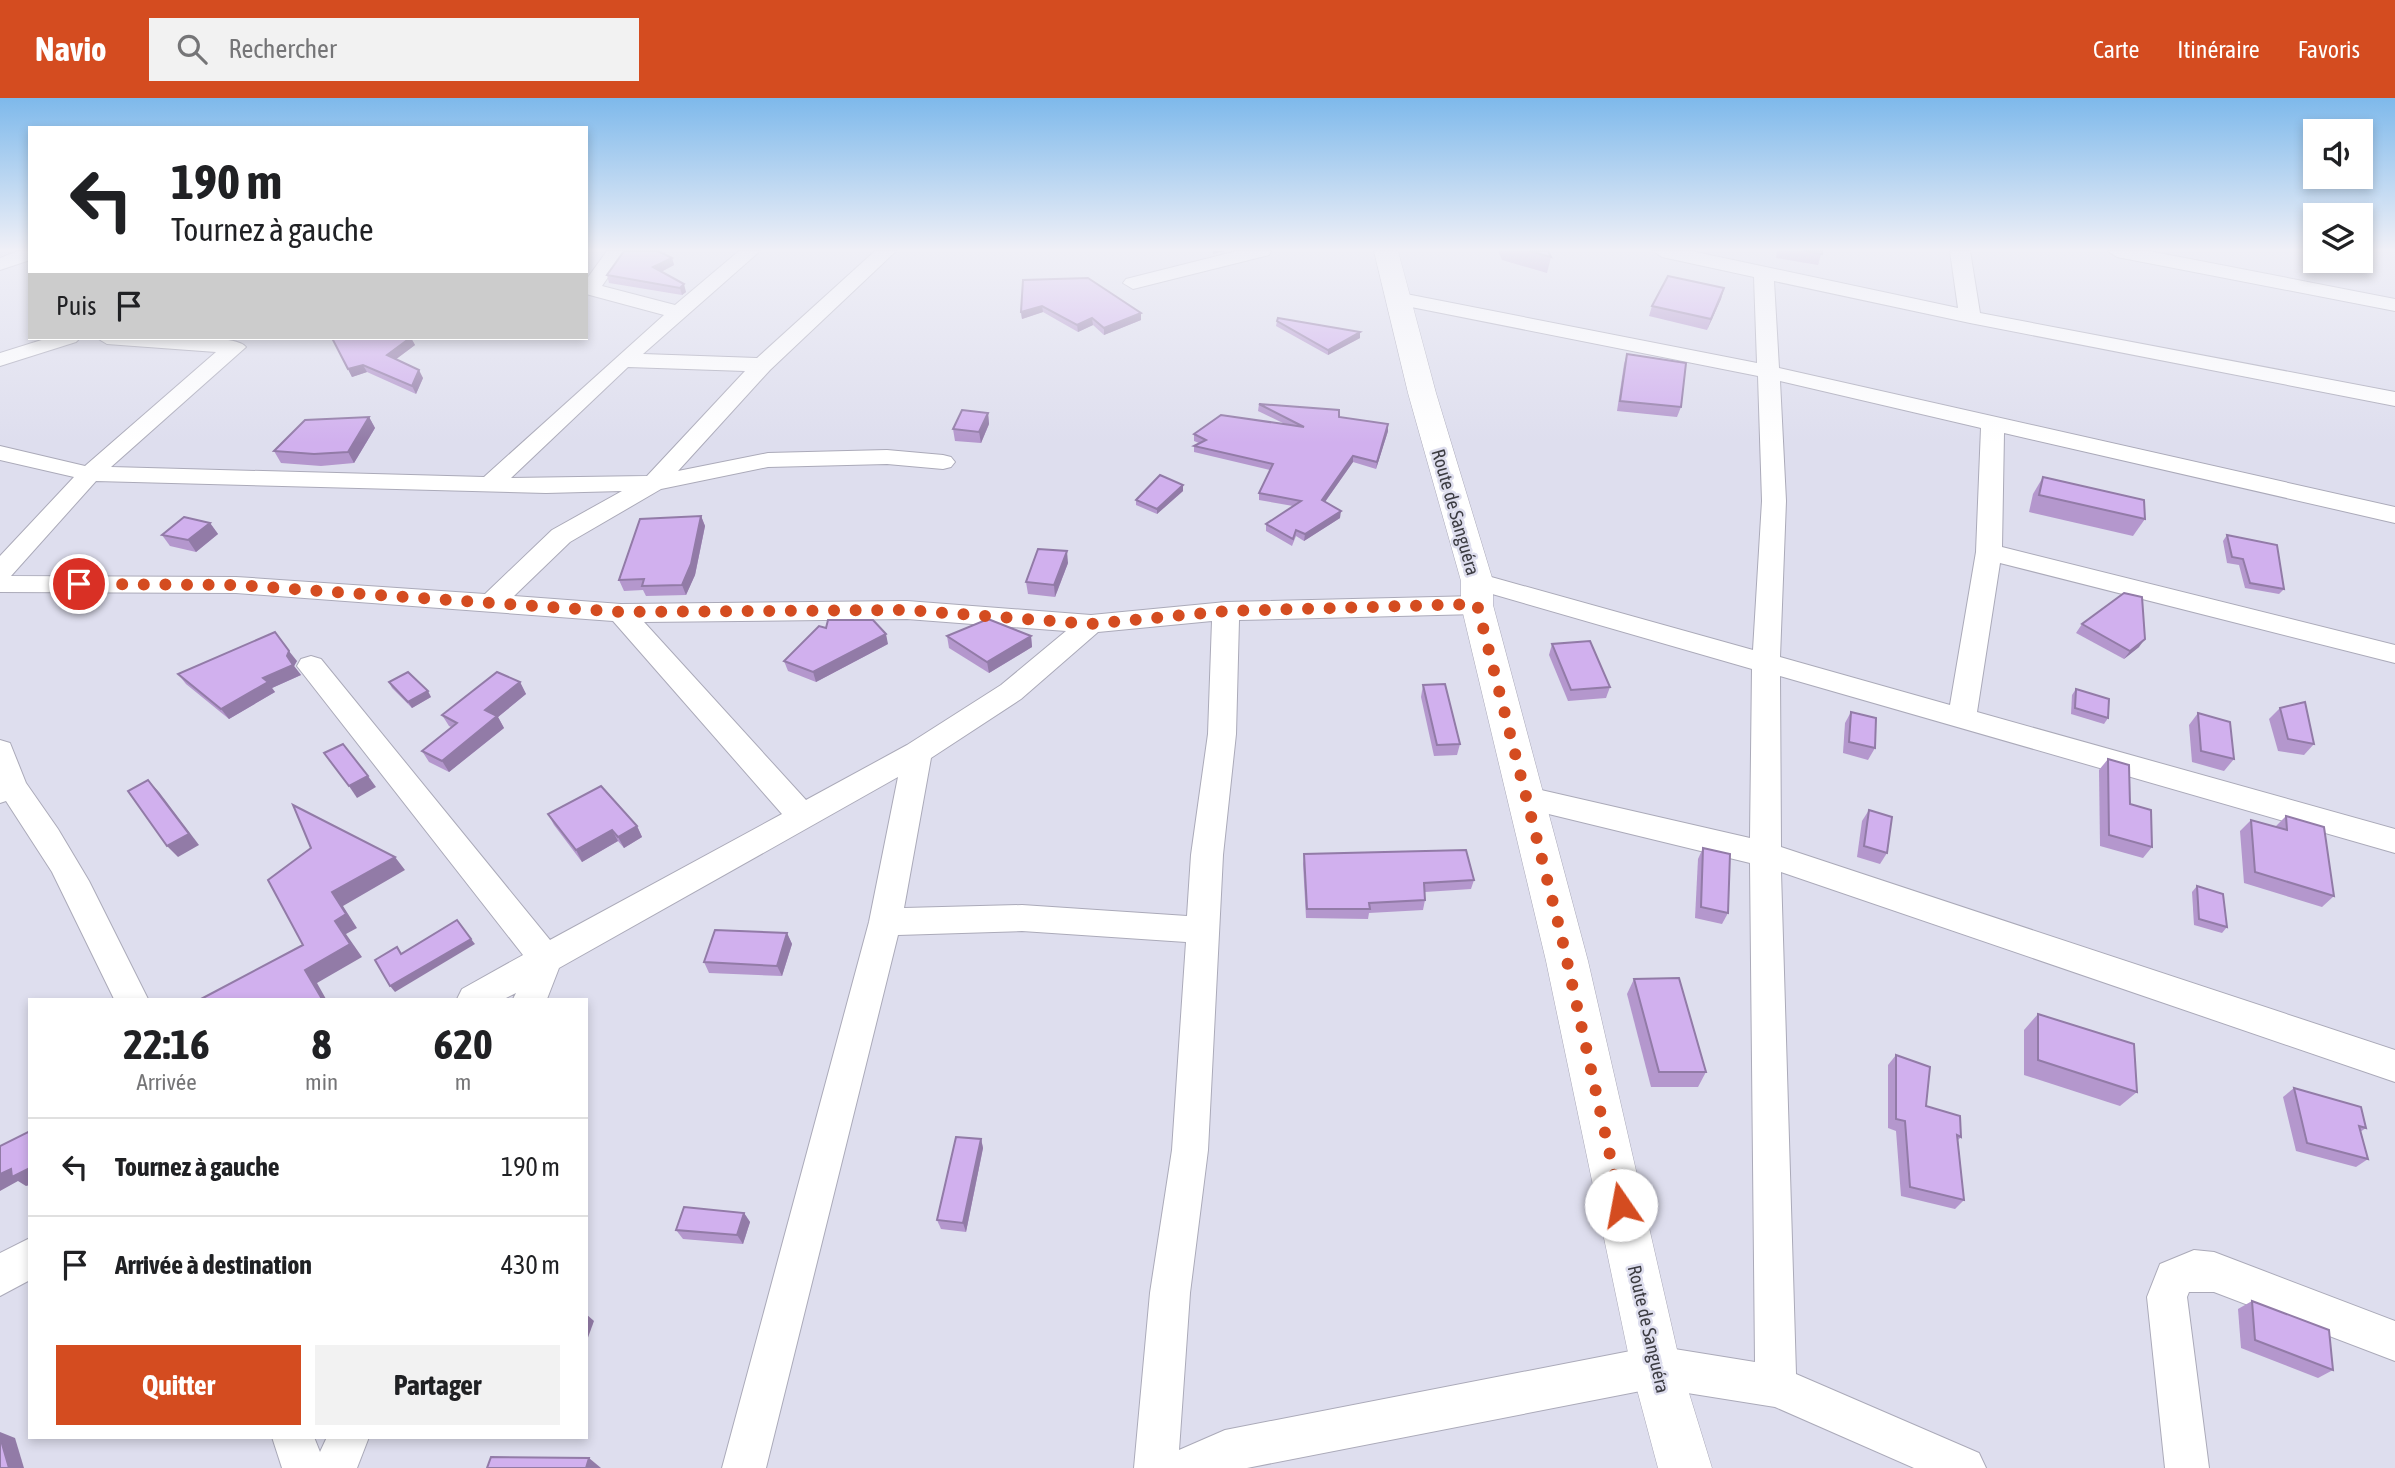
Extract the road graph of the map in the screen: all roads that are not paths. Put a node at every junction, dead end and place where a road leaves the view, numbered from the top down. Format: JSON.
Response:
{"nodes":[{"id":1,"x":674,"y":315,"type":"edge"},
{"id":2,"x":817,"y":315,"type":"edge"},
{"id":3,"x":1401,"y":315,"type":"edge"},
{"id":4,"x":1481,"y":315,"type":"edge"},
{"id":5,"x":1766,"y":315,"type":"edge"},
{"id":6,"x":1960,"y":315,"type":"edge"},
{"id":7,"x":1970,"y":317,"type":"joint"},
{"id":8,"x":63,"y":340,"type":"edge"},
{"id":9,"x":135,"y":340,"type":"edge"},
{"id":10,"x":0,"y":360,"type":"edge"},
{"id":11,"x":623,"y":360,"type":"junction"},
{"id":12,"x":762,"y":365,"type":"junction"},
{"id":13,"x":1769,"y":372,"type":"junction"},
{"id":14,"x":2395,"y":400,"type":"edge"},
{"id":15,"x":1993,"y":422,"type":"junction"},
{"id":16,"x":0,"y":453,"type":"edge"},
{"id":17,"x":943,"y":462,"type":"dead end"},
{"id":18,"x":90,"y":474,"type":"junction"},
{"id":19,"x":492,"y":483,"type":"junction"},
{"id":20,"x":654,"y":483,"type":"junction"},
{"id":21,"x":2395,"y":515,"type":"edge"},
{"id":22,"x":1989,"y":552,"type":"junction"},
{"id":23,"x":0,"y":572,"type":"edge"},
{"id":24,"x":0,"y":584,"type":"edge"},
{"id":25,"x":1477,"y":593,"type":"junction"},
{"id":26,"x":494,"y":602,"type":"junction"},
{"id":27,"x":1227,"y":611,"type":"junction"},
{"id":28,"x":621,"y":612,"type":"junction"},
{"id":29,"x":1091,"y":624,"type":"junction"},
{"id":30,"x":2395,"y":654,"type":"edge"},
{"id":31,"x":1766,"y":664,"type":"junction"},
{"id":32,"x":311,"y":666,"type":"dead end"},
{"id":33,"x":1962,"y":718,"type":"junction"},
{"id":34,"x":0,"y":751,"type":"edge"},
{"id":35,"x":917,"y":753,"type":"junction"},
{"id":36,"x":6,"y":790,"type":"edge"},
{"id":37,"x":1528,"y":798,"type":"junction"},
{"id":38,"x":802,"y":815,"type":"junction"},
{"id":39,"x":2395,"y":841,"type":"edge"},
{"id":40,"x":1765,"y":854,"type":"junction"},
{"id":41,"x":885,"y":922,"type":"junction"},
{"id":42,"x":1202,"y":930,"type":"junction"},
{"id":43,"x":546,"y":959,"type":"junction"},
{"id":44,"x":131,"y":998,"type":"edge"},
{"id":45,"x":476,"y":998,"type":"edge"},
{"id":46,"x":530,"y":998,"type":"edge"},
{"id":47,"x":2395,"y":1066,"type":"edge"},
{"id":48,"x":28,"y":1258,"type":"edge"},
{"id":49,"x":0,"y":1276,"type":"edge"},
{"id":50,"x":2395,"y":1341,"type":"edge"},
{"id":51,"x":1656,"y":1367,"type":"junction"},
{"id":52,"x":1776,"y":1386,"type":"junction"},
{"id":53,"x":294,"y":1439,"type":"edge"},
{"id":54,"x":347,"y":1439,"type":"edge"},
{"id":55,"x":304,"y":1468,"type":"edge"},
{"id":56,"x":335,"y":1468,"type":"edge"},
{"id":57,"x":744,"y":1468,"type":"edge"},
{"id":58,"x":1156,"y":1468,"type":"edge"},
{"id":59,"x":1187,"y":1468,"type":"edge"},
{"id":60,"x":1685,"y":1468,"type":"edge"},
{"id":61,"x":1964,"y":1468,"type":"edge"},
{"id":62,"x":2187,"y":1468,"type":"edge"}],
"edges":[{"from":1,"to":11,"type":"street"},
{"from":2,"to":12,"type":"street"},
{"from":3,"to":25,"type":"street","name":"Route de Sanguéra"},
{"from":4,"to":13,"type":"street"},
{"from":5,"to":13,"type":"street"},
{"from":6,"to":7,"type":"street"},
{"from":7,"to":14,"type":"street"},
{"from":8,"to":10,"type":"street"},
{"from":9,"to":18,"type":"street"},
{"from":11,"to":12,"type":"street"},
{"from":11,"to":19,"type":"street"},
{"from":12,"to":20,"type":"street"},
{"from":13,"to":15,"type":"street"},
{"from":13,"to":31,"type":"street"},
{"from":15,"to":21,"type":"street"},
{"from":15,"to":22,"type":"street"},
{"from":16,"to":18,"type":"street"},
{"from":17,"to":20,"type":"street"},
{"from":18,"to":19,"type":"street"},
{"from":18,"to":23,"type":"street"},
{"from":19,"to":20,"type":"street"},
{"from":20,"to":26,"type":"street"},
{"from":22,"to":30,"type":"street"},
{"from":22,"to":33,"type":"street"},
{"from":24,"to":26,"type":"street"},
{"from":25,"to":27,"type":"street"},
{"from":25,"to":31,"type":"street"},
{"from":25,"to":37,"type":"street","name":"Route de Sanguéra"},
{"from":26,"to":28,"type":"street"},
{"from":27,"to":29,"type":"street"},
{"from":27,"to":42,"type":"street"},
{"from":28,"to":29,"type":"street"},
{"from":28,"to":38,"type":"street"},
{"from":29,"to":35,"type":"street"},
{"from":31,"to":33,"type":"street"},
{"from":31,"to":40,"type":"street"},
{"from":32,"to":43,"type":"street"},
{"from":33,"to":39,"type":"street"},
{"from":34,"to":36,"type":"street"},
{"from":35,"to":38,"type":"street"},
{"from":35,"to":41,"type":"street"},
{"from":36,"to":44,"type":"street"},
{"from":37,"to":40,"type":"street"},
{"from":37,"to":51,"type":"street","name":"Route de Sanguéra"},
{"from":38,"to":43,"type":"street"},
{"from":40,"to":47,"type":"street"},
{"from":40,"to":52,"type":"street"},
{"from":41,"to":42,"type":"street"},
{"from":41,"to":57,"type":"street"},
{"from":42,"to":58,"type":"street"},
{"from":43,"to":45,"type":"street"},
{"from":43,"to":46,"type":"street"},
{"from":48,"to":49,"type":"street"},
{"from":50,"to":62,"type":"street"},
{"from":51,"to":52,"type":"street"},
{"from":51,"to":59,"type":"street"},
{"from":51,"to":60,"type":"street","name":"Route de Sanguéra"},
{"from":52,"to":61,"type":"street"},
{"from":53,"to":55,"type":"street"},
{"from":54,"to":56,"type":"street"}]}
